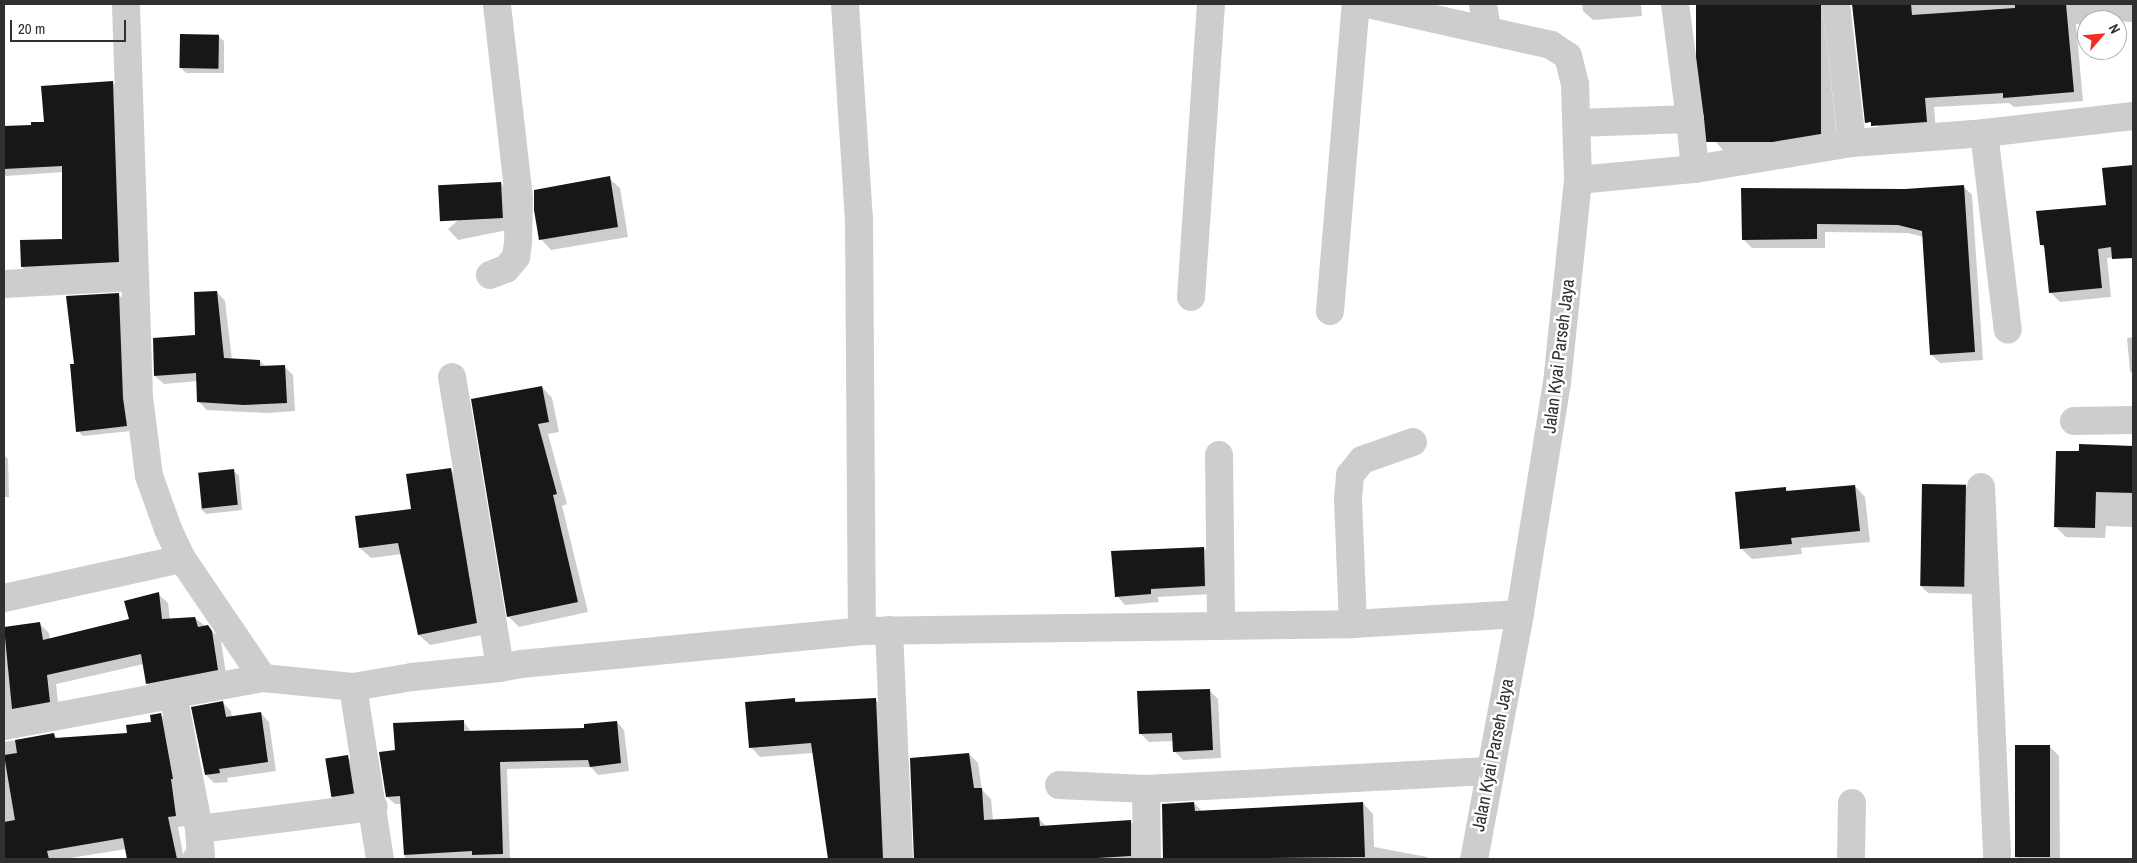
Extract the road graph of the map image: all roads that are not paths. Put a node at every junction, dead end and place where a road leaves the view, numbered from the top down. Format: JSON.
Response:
{"nodes":[{"id":1,"x":126,"y":4,"type":"edge"},
{"id":2,"x":497,"y":4,"type":"edge"},
{"id":3,"x":845,"y":4,"type":"edge"},
{"id":4,"x":1211,"y":4,"type":"edge"},
{"id":5,"x":1356,"y":4,"type":"edge"},
{"id":6,"x":1368,"y":4,"type":"edge"},
{"id":7,"x":1675,"y":4,"type":"edge"},
{"id":8,"x":1836,"y":4,"type":"edge"},
{"id":9,"x":1485,"y":17,"type":"edge"},
{"id":10,"x":2133,"y":116,"type":"edge"},
{"id":11,"x":1690,"y":118,"type":"junction"},
{"id":12,"x":1578,"y":123,"type":"junction"},
{"id":13,"x":1984,"y":133,"type":"junction"},
{"id":14,"x":1852,"y":144,"type":"junction"},
{"id":15,"x":1695,"y":169,"type":"junction"},
{"id":16,"x":1578,"y":180,"type":"junction"},
{"id":17,"x":490,"y":275,"type":"dead end"},
{"id":18,"x":134,"y":277,"type":"junction"},
{"id":19,"x":4,"y":284,"type":"edge"},
{"id":20,"x":1191,"y":297,"type":"dead end"},
{"id":21,"x":1330,"y":311,"type":"dead end"},
{"id":22,"x":2008,"y":330,"type":"dead end"},
{"id":23,"x":452,"y":377,"type":"dead end"},
{"id":24,"x":2133,"y":420,"type":"edge"},
{"id":25,"x":2074,"y":421,"type":"dead end"},
{"id":26,"x":1413,"y":442,"type":"dead end"},
{"id":27,"x":1220,"y":455,"type":"dead end"},
{"id":28,"x":1982,"y":487,"type":"dead end"},
{"id":29,"x":182,"y":559,"type":"junction"},
{"id":30,"x":4,"y":598,"type":"edge"},
{"id":31,"x":1520,"y":614,"type":"junction"},
{"id":32,"x":1353,"y":624,"type":"junction"},
{"id":33,"x":1221,"y":626,"type":"junction"},
{"id":34,"x":889,"y":630,"type":"junction"},
{"id":35,"x":862,"y":631,"type":"junction"},
{"id":36,"x":500,"y":668,"type":"junction"},
{"id":37,"x":263,"y":678,"type":"junction"},
{"id":38,"x":353,"y":687,"type":"junction"},
{"id":39,"x":173,"y":694,"type":"junction"},
{"id":40,"x":4,"y":726,"type":"edge"},
{"id":41,"x":1489,"y":771,"type":"junction"},
{"id":42,"x":1059,"y":785,"type":"dead end"},
{"id":43,"x":1146,"y":789,"type":"junction"},
{"id":44,"x":1852,"y":803,"type":"dead end"},
{"id":45,"x":374,"y":807,"type":"junction"},
{"id":46,"x":199,"y":829,"type":"junction"},
{"id":47,"x":196,"y":859,"type":"edge"},
{"id":48,"x":380,"y":859,"type":"edge"},
{"id":49,"x":899,"y":859,"type":"edge"},
{"id":50,"x":1147,"y":859,"type":"edge"},
{"id":51,"x":1474,"y":859,"type":"edge"},
{"id":52,"x":1851,"y":859,"type":"edge"},
{"id":53,"x":1996,"y":859,"type":"edge"}],
"edges":[{"from":1,"to":18,"type":"street"},
{"from":2,"to":17,"type":"street"},
{"from":3,"to":35,"type":"street"},
{"from":4,"to":20,"type":"street"},
{"from":5,"to":21,"type":"street"},
{"from":6,"to":9,"type":"street","name":"Jalan Kyai Parseh Jaya"},
{"from":7,"to":11,"type":"street"},
{"from":8,"to":14,"type":"street"},
{"from":9,"to":12,"type":"street","name":"Jalan Kyai Parseh Jaya"},
{"from":10,"to":13,"type":"street"},
{"from":11,"to":12,"type":"street"},
{"from":11,"to":15,"type":"street"},
{"from":12,"to":16,"type":"street","name":"Jalan Kyai Parseh Jaya"},
{"from":13,"to":14,"type":"street"},
{"from":13,"to":22,"type":"street"},
{"from":14,"to":15,"type":"street"},
{"from":15,"to":16,"type":"street"},
{"from":16,"to":31,"type":"street","name":"Jalan Kyai Parseh Jaya"},
{"from":18,"to":19,"type":"street"},
{"from":18,"to":29,"type":"street"},
{"from":23,"to":36,"type":"street"},
{"from":24,"to":25,"type":"street"},
{"from":26,"to":32,"type":"street"},
{"from":27,"to":33,"type":"street"},
{"from":28,"to":53,"type":"street"},
{"from":29,"to":30,"type":"street"},
{"from":29,"to":37,"type":"street"},
{"from":31,"to":32,"type":"street"},
{"from":31,"to":41,"type":"street","name":"Jalan Kyai Parseh Jaya"},
{"from":32,"to":33,"type":"street"},
{"from":33,"to":34,"type":"street"},
{"from":34,"to":35,"type":"street"},
{"from":34,"to":49,"type":"street"},
{"from":35,"to":36,"type":"street"},
{"from":36,"to":38,"type":"street"},
{"from":37,"to":38,"type":"street"},
{"from":37,"to":39,"type":"street"},
{"from":38,"to":45,"type":"street"},
{"from":39,"to":40,"type":"street"},
{"from":39,"to":46,"type":"street"},
{"from":41,"to":43,"type":"street"},
{"from":41,"to":51,"type":"street","name":"Jalan Kyai Parseh Jaya"},
{"from":42,"to":43,"type":"street"},
{"from":43,"to":50,"type":"street"},
{"from":44,"to":52,"type":"street"},
{"from":45,"to":46,"type":"street"},
{"from":45,"to":48,"type":"street"},
{"from":46,"to":47,"type":"street"}]}
